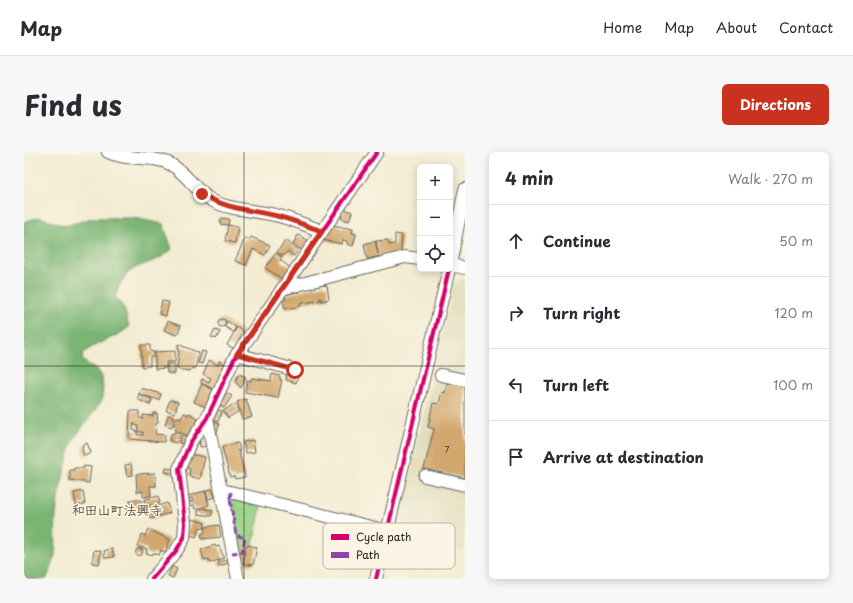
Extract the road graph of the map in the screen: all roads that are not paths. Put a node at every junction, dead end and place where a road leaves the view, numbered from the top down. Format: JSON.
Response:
{"nodes":[{"id":1,"x":108,"y":152,"type":"edge"},
{"id":2,"x":377,"y":152,"type":"edge"},
{"id":3,"x":465,"y":189,"type":"edge"},
{"id":4,"x":322,"y":231,"type":"junction"},
{"id":5,"x":453,"y":250,"type":"edge"},
{"id":6,"x":417,"y":259,"type":"edge"},
{"id":7,"x":453,"y":266,"type":"edge"},
{"id":8,"x":465,"y":268,"type":"edge"},
{"id":9,"x":448,"y":272,"type":"edge"},
{"id":10,"x":282,"y":289,"type":"junction"},
{"id":11,"x":237,"y":354,"type":"junction"},
{"id":12,"x":295,"y":370,"type":"dead end"},
{"id":13,"x":441,"y":375,"type":"dead end"},
{"id":14,"x":465,"y":380,"type":"edge"},
{"id":15,"x":207,"y":418,"type":"junction"},
{"id":16,"x":424,"y":476,"type":"dead end"},
{"id":17,"x":465,"y":485,"type":"edge"},
{"id":18,"x":222,"y":490,"type":"junction"},
{"id":19,"x":355,"y":523,"type":"edge"},
{"id":20,"x":389,"y":523,"type":"edge"},
{"id":21,"x":378,"y":569,"type":"edge"},
{"id":22,"x":152,"y":579,"type":"edge"},
{"id":23,"x":238,"y":579,"type":"edge"},
{"id":24,"x":376,"y":579,"type":"edge"}],
"edges":[{"from":1,"to":4,"type":"street"},
{"from":2,"to":4,"type":"street"},
{"from":3,"to":5,"type":"street"},
{"from":4,"to":10,"type":"street"},
{"from":6,"to":10,"type":"street"},
{"from":7,"to":8,"type":"street"},
{"from":9,"to":20,"type":"street"},
{"from":10,"to":11,"type":"street"},
{"from":11,"to":12,"type":"street"},
{"from":11,"to":15,"type":"street"},
{"from":13,"to":14,"type":"street"},
{"from":15,"to":18,"type":"street"},
{"from":15,"to":22,"type":"street"},
{"from":16,"to":17,"type":"street"},
{"from":18,"to":19,"type":"street"},
{"from":18,"to":23,"type":"street"},
{"from":21,"to":24,"type":"street"}]}
